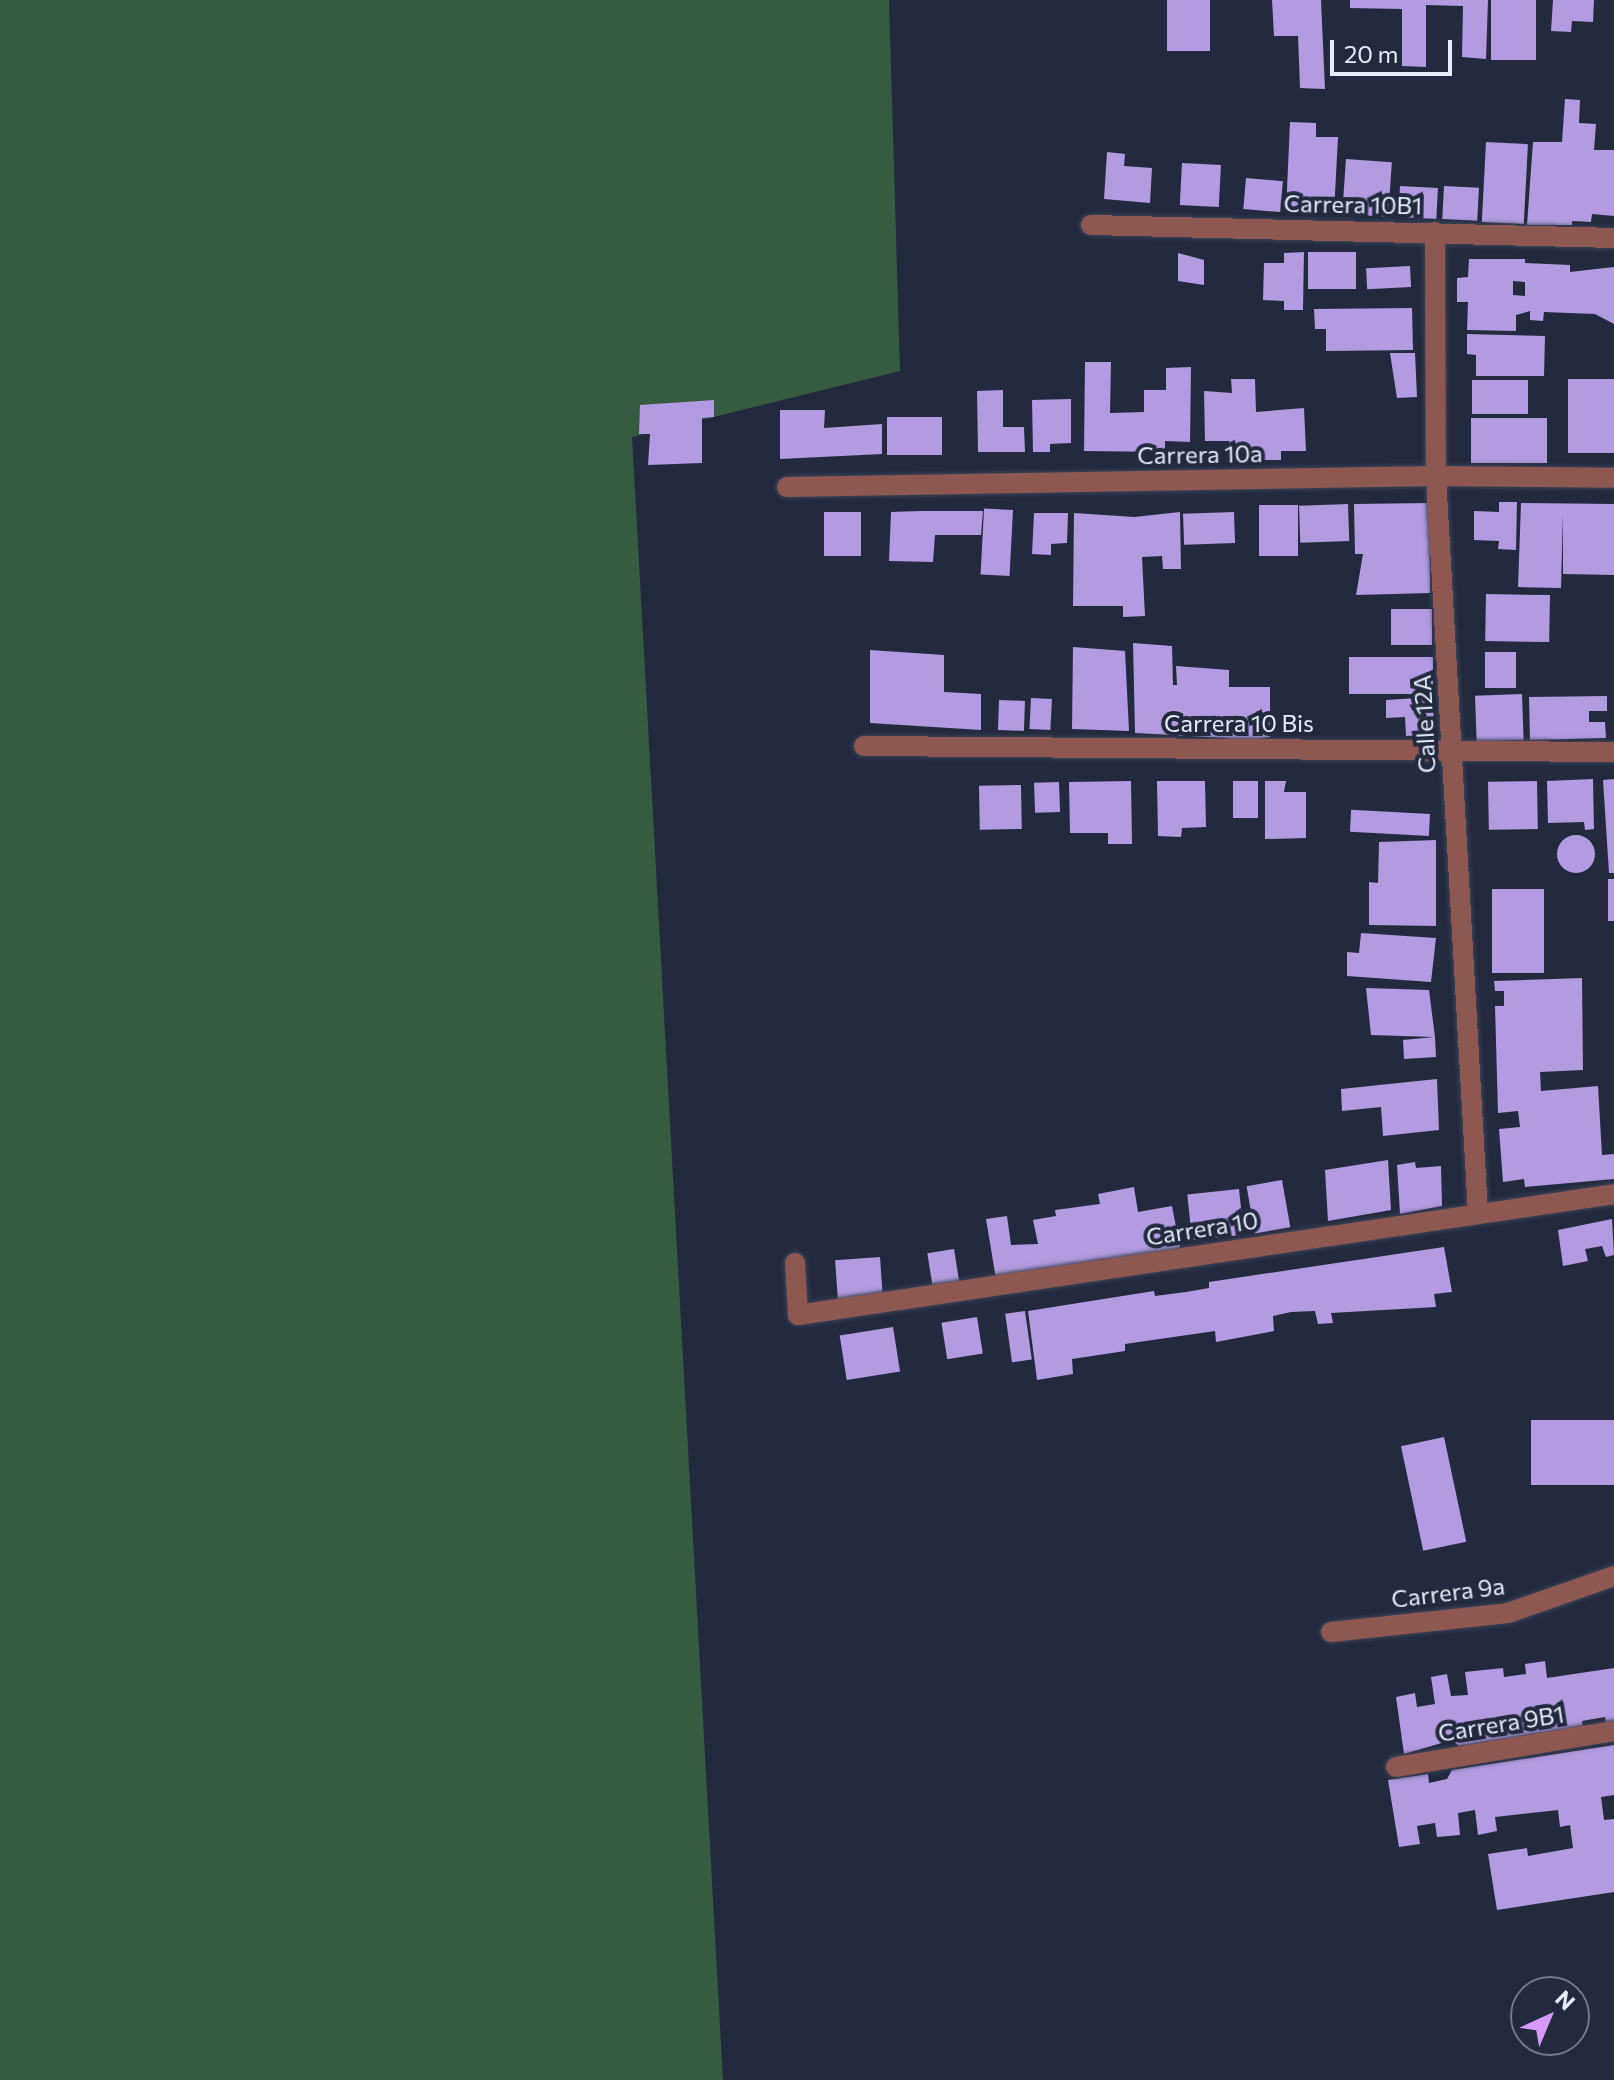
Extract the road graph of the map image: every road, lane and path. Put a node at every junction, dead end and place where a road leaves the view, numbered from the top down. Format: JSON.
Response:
{"nodes":[{"id":1,"x":1091,"y":225,"type":"dead end"},
{"id":2,"x":1435,"y":232,"type":"junction"},
{"id":3,"x":1614,"y":238,"type":"edge"},
{"id":4,"x":1436,"y":476,"type":"junction"},
{"id":5,"x":1614,"y":478,"type":"edge"},
{"id":6,"x":787,"y":487,"type":"dead end"},
{"id":7,"x":864,"y":746,"type":"dead end"},
{"id":8,"x":1451,"y":750,"type":"junction"},
{"id":9,"x":1614,"y":752,"type":"edge"},
{"id":10,"x":1614,"y":1194,"type":"edge"},
{"id":11,"x":1478,"y":1213,"type":"junction"},
{"id":12,"x":795,"y":1263,"type":"dead end"},
{"id":13,"x":1614,"y":1576,"type":"edge"},
{"id":14,"x":1331,"y":1632,"type":"dead end"},
{"id":15,"x":1614,"y":1731,"type":"edge"},
{"id":16,"x":1396,"y":1767,"type":"dead end"}],
"edges":[{"from":1,"to":2,"type":"street","name":"Carrera 10B1"},
{"from":2,"to":3,"type":"street","name":"Carrera 10B1"},
{"from":2,"to":4,"type":"street","name":"Calle 12A"},
{"from":4,"to":5,"type":"street","name":"Carrera 10a"},
{"from":4,"to":6,"type":"street","name":"Carrera 10a"},
{"from":4,"to":8,"type":"street","name":"Calle 12A"},
{"from":7,"to":8,"type":"street","name":"Carrera 10 Bis"},
{"from":8,"to":9,"type":"street","name":"Carrera 10 Bis"},
{"from":8,"to":11,"type":"street","name":"Calle 12A"},
{"from":10,"to":11,"type":"street","name":"Carrera 10"},
{"from":11,"to":12,"type":"street","name":"Carrera 10"},
{"from":13,"to":14,"type":"street","name":"Carrera 9a"},
{"from":15,"to":16,"type":"street","name":"Carrera 9B1"}]}
